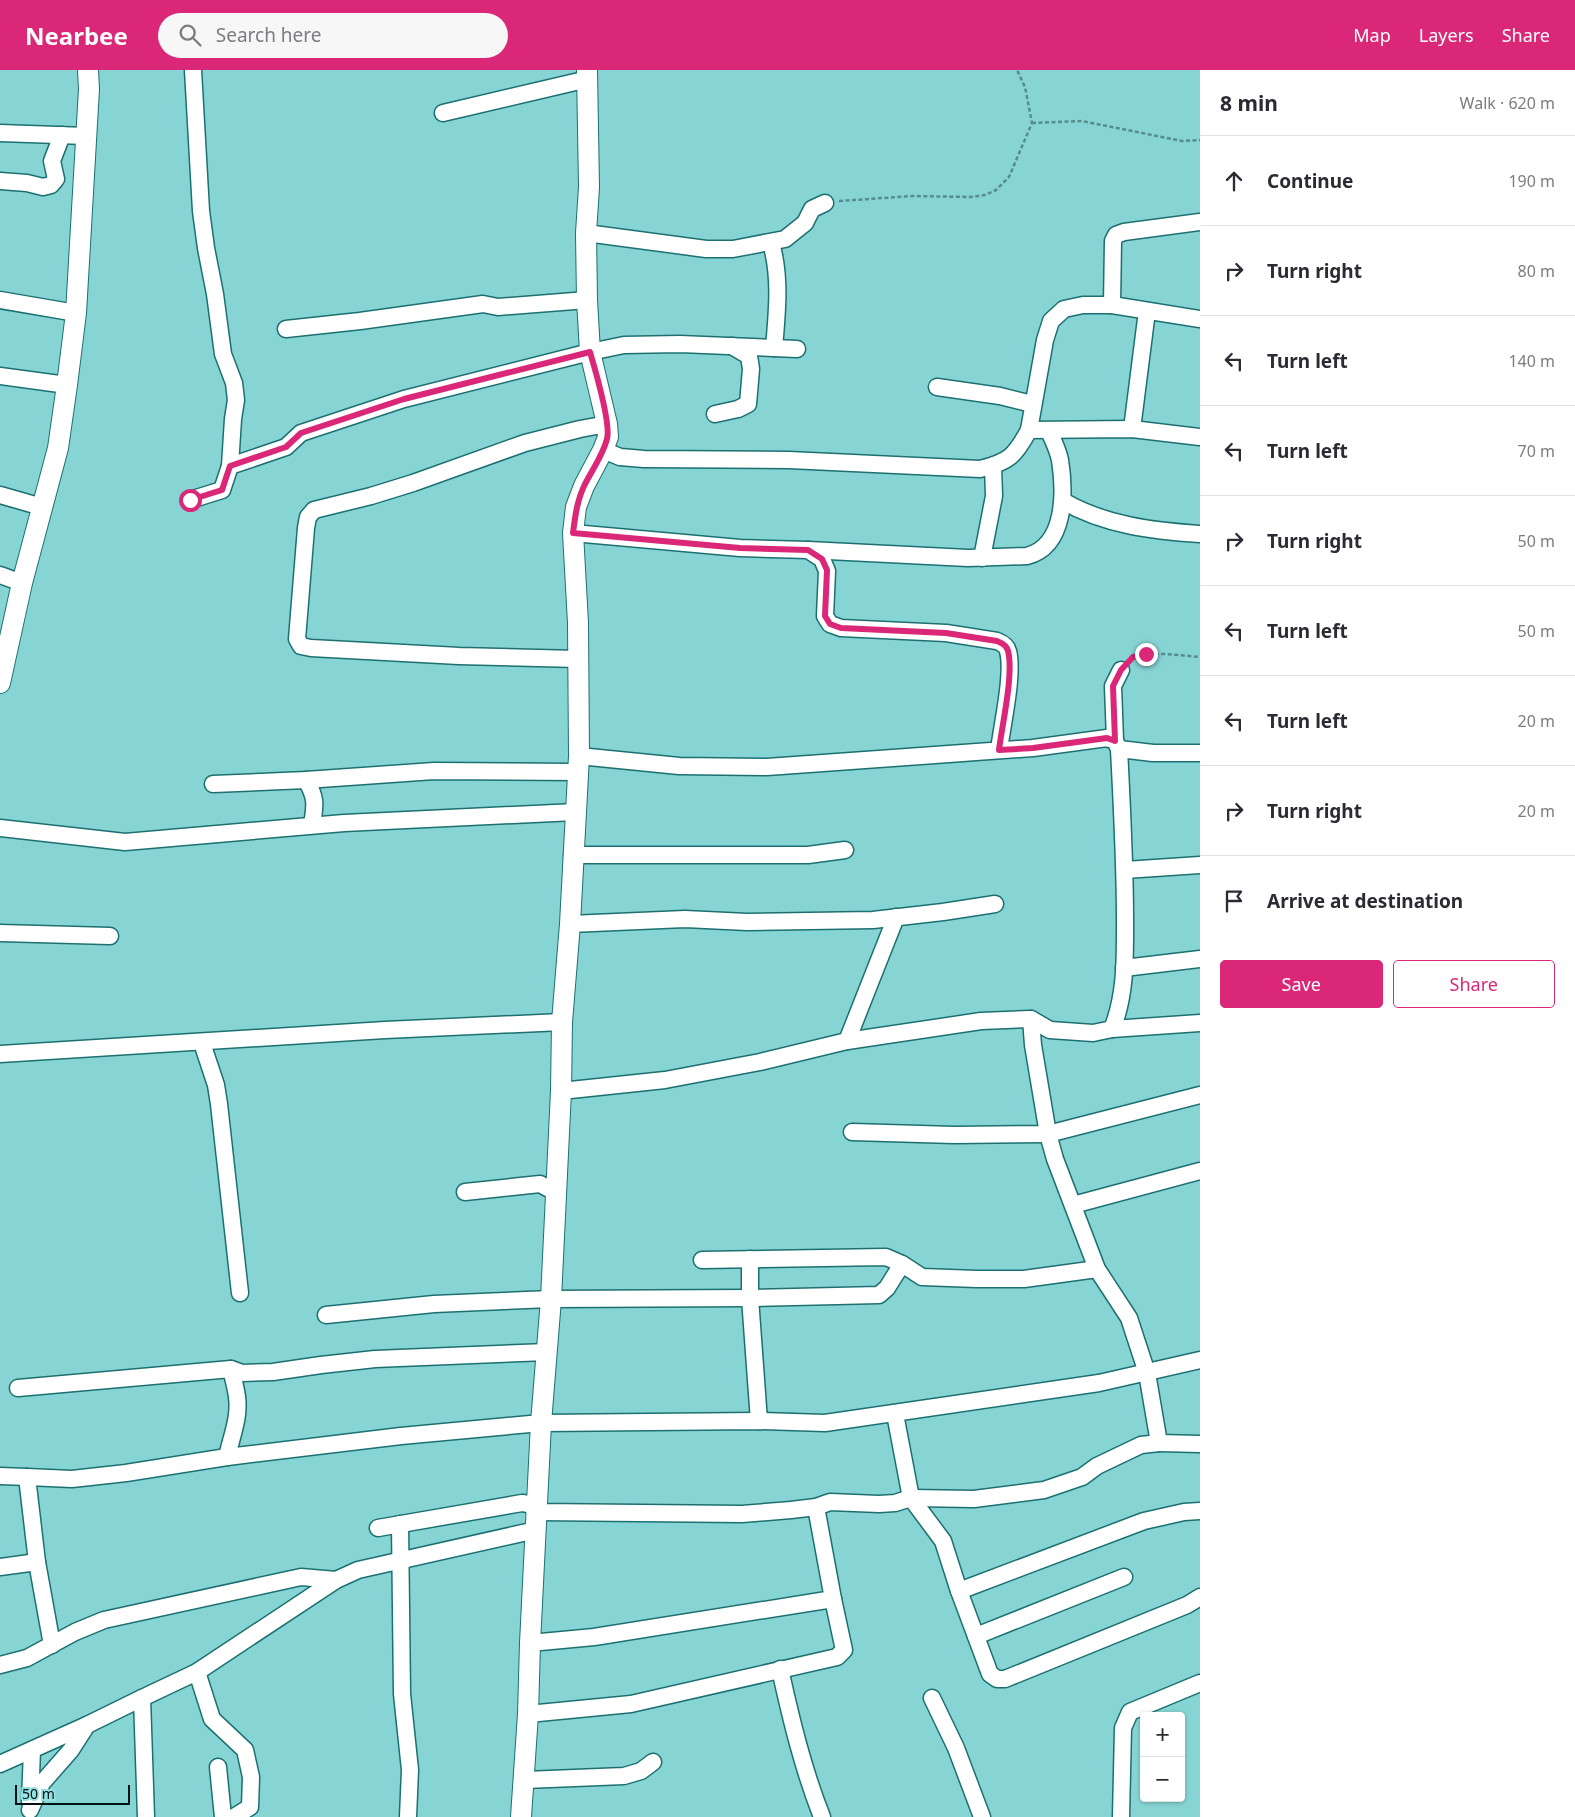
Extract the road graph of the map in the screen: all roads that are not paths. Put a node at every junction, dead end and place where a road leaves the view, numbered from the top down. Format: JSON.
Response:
{"nodes":[{"id":1,"x":88,"y":70,"type":"edge"},
{"id":2,"x":193,"y":70,"type":"edge"},
{"id":3,"x":588,"y":74,"type":"edge"},
{"id":4,"x":443,"y":113,"type":"dead end"},
{"id":5,"x":0,"y":133,"type":"edge"},
{"id":6,"x":62,"y":135,"type":"junction"},
{"id":7,"x":86,"y":136,"type":"junction"},
{"id":8,"x":0,"y":181,"type":"edge"},
{"id":9,"x":825,"y":203,"type":"road end"},
{"id":10,"x":1200,"y":222,"type":"edge"},
{"id":11,"x":586,"y":233,"type":"junction"},
{"id":12,"x":771,"y":243,"type":"junction"},
{"id":13,"x":0,"y":300,"type":"edge"},
{"id":14,"x":587,"y":300,"type":"junction"},
{"id":15,"x":1112,"y":305,"type":"junction"},
{"id":16,"x":1147,"y":311,"type":"junction"},
{"id":17,"x":76,"y":313,"type":"junction"},
{"id":18,"x":1200,"y":319,"type":"edge"},
{"id":19,"x":286,"y":328,"type":"dead end"},
{"id":20,"x":732,"y":346,"type":"junction"},
{"id":21,"x":774,"y":348,"type":"junction"},
{"id":22,"x":798,"y":349,"type":"dead end"},
{"id":23,"x":590,"y":352,"type":"junction"},
{"id":24,"x":0,"y":376,"type":"edge"},
{"id":25,"x":67,"y":385,"type":"junction"},
{"id":26,"x":937,"y":388,"type":"dead end"},
{"id":27,"x":1032,"y":404,"type":"junction"},
{"id":28,"x":715,"y":414,"type":"dead end"},
{"id":29,"x":607,"y":424,"type":"junction"},
{"id":30,"x":1132,"y":429,"type":"junction"},
{"id":31,"x":1028,"y":430,"type":"junction"},
{"id":32,"x":1049,"y":431,"type":"junction"},
{"id":33,"x":1200,"y":437,"type":"edge"},
{"id":34,"x":603,"y":450,"type":"junction"},
{"id":35,"x":230,"y":466,"type":"junction"},
{"id":36,"x":993,"y":466,"type":"junction"},
{"id":37,"x":0,"y":495,"type":"edge"},
{"id":38,"x":190,"y":500,"type":"dead end"},
{"id":39,"x":1063,"y":501,"type":"junction"},
{"id":40,"x":42,"y":507,"type":"junction"},
{"id":41,"x":1200,"y":528,"type":"edge"},
{"id":42,"x":573,"y":533,"type":"junction"},
{"id":43,"x":1200,"y":534,"type":"edge"},
{"id":44,"x":808,"y":550,"type":"junction"},
{"id":45,"x":982,"y":558,"type":"junction"},
{"id":46,"x":0,"y":575,"type":"edge"},
{"id":47,"x":22,"y":583,"type":"junction"},
{"id":48,"x":578,"y":659,"type":"junction"},
{"id":49,"x":1121,"y":670,"type":"road end"},
{"id":50,"x":0,"y":682,"type":"edge"},
{"id":51,"x":1117,"y":745,"type":"junction"},
{"id":52,"x":999,"y":750,"type":"junction"},
{"id":53,"x":1200,"y":753,"type":"edge"},
{"id":54,"x":578,"y":764,"type":"junction"},
{"id":55,"x":306,"y":780,"type":"junction"},
{"id":56,"x":213,"y":784,"type":"dead end"},
{"id":57,"x":575,"y":812,"type":"junction"},
{"id":58,"x":312,"y":826,"type":"junction"},
{"id":59,"x":0,"y":828,"type":"edge"},
{"id":60,"x":845,"y":850,"type":"dead end"},
{"id":61,"x":572,"y":855,"type":"junction"},
{"id":62,"x":1200,"y":865,"type":"edge"},
{"id":63,"x":1125,"y":870,"type":"junction"},
{"id":64,"x":995,"y":904,"type":"dead end"},
{"id":65,"x":896,"y":917,"type":"junction"},
{"id":66,"x":570,"y":924,"type":"junction"},
{"id":67,"x":0,"y":933,"type":"edge"},
{"id":68,"x":110,"y":936,"type":"dead end"},
{"id":69,"x":1200,"y":959,"type":"edge"},
{"id":70,"x":1124,"y":968,"type":"junction"},
{"id":71,"x":1031,"y":1019,"type":"junction"},
{"id":72,"x":562,"y":1022,"type":"junction"},
{"id":73,"x":1200,"y":1023,"type":"edge"},
{"id":74,"x":1112,"y":1029,"type":"junction"},
{"id":75,"x":847,"y":1041,"type":"junction"},
{"id":76,"x":202,"y":1043,"type":"junction"},
{"id":77,"x":0,"y":1054,"type":"edge"},
{"id":78,"x":561,"y":1091,"type":"junction"},
{"id":79,"x":1200,"y":1095,"type":"edge"},
{"id":80,"x":852,"y":1132,"type":"dead end"},
{"id":81,"x":1048,"y":1134,"type":"junction"},
{"id":82,"x":1200,"y":1171,"type":"edge"},
{"id":83,"x":465,"y":1192,"type":"dead end"},
{"id":84,"x":555,"y":1192,"type":"junction"},
{"id":85,"x":1073,"y":1205,"type":"junction"},
{"id":86,"x":750,"y":1259,"type":"junction"},
{"id":87,"x":702,"y":1260,"type":"dead end"},
{"id":88,"x":902,"y":1264,"type":"junction"},
{"id":89,"x":1098,"y":1269,"type":"junction"},
{"id":90,"x":240,"y":1293,"type":"dead end"},
{"id":91,"x":750,"y":1298,"type":"junction"},
{"id":92,"x":551,"y":1299,"type":"junction"},
{"id":93,"x":326,"y":1315,"type":"dead end"},
{"id":94,"x":547,"y":1352,"type":"junction"},
{"id":95,"x":1200,"y":1360,"type":"edge"},
{"id":96,"x":230,"y":1369,"type":"junction"},
{"id":97,"x":1146,"y":1373,"type":"junction"},
{"id":98,"x":18,"y":1388,"type":"dead end"},
{"id":99,"x":895,"y":1414,"type":"junction"},
{"id":100,"x":758,"y":1421,"type":"junction"},
{"id":101,"x":541,"y":1424,"type":"junction"},
{"id":102,"x":1159,"y":1443,"type":"junction"},
{"id":103,"x":1200,"y":1444,"type":"edge"},
{"id":104,"x":227,"y":1457,"type":"junction"},
{"id":105,"x":0,"y":1476,"type":"edge"},
{"id":106,"x":27,"y":1477,"type":"junction"},
{"id":107,"x":911,"y":1498,"type":"junction"},
{"id":108,"x":816,"y":1507,"type":"junction"},
{"id":109,"x":1200,"y":1511,"type":"edge"},
{"id":110,"x":537,"y":1521,"type":"junction"},
{"id":111,"x":400,"y":1524,"type":"junction"},
{"id":112,"x":378,"y":1528,"type":"dead end"},
{"id":113,"x":402,"y":1559,"type":"junction"},
{"id":114,"x":37,"y":1562,"type":"junction"},
{"id":115,"x":0,"y":1567,"type":"edge"},
{"id":116,"x":1124,"y":1577,"type":"dead end"},
{"id":117,"x":336,"y":1580,"type":"junction"},
{"id":118,"x":960,"y":1591,"type":"junction"},
{"id":119,"x":1200,"y":1597,"type":"edge"},
{"id":120,"x":833,"y":1599,"type":"junction"},
{"id":121,"x":976,"y":1636,"type":"junction"},
{"id":122,"x":530,"y":1643,"type":"junction"},
{"id":123,"x":52,"y":1646,"type":"junction"},
{"id":124,"x":0,"y":1665,"type":"edge"},
{"id":125,"x":780,"y":1669,"type":"junction"},
{"id":126,"x":197,"y":1672,"type":"junction"},
{"id":127,"x":1200,"y":1683,"type":"edge"},
{"id":128,"x":142,"y":1698,"type":"junction"},
{"id":129,"x":932,"y":1698,"type":"dead end"},
{"id":130,"x":528,"y":1714,"type":"junction"},
{"id":131,"x":87,"y":1725,"type":"junction"},
{"id":132,"x":32,"y":1750,"type":"junction"},
{"id":133,"x":654,"y":1762,"type":"dead end"},
{"id":134,"x":0,"y":1764,"type":"edge"},
{"id":135,"x":218,"y":1767,"type":"dead end"},
{"id":136,"x":525,"y":1780,"type":"junction"},
{"id":137,"x":31,"y":1813,"type":"edge"},
{"id":138,"x":146,"y":1817,"type":"edge"},
{"id":139,"x":223,"y":1817,"type":"edge"},
{"id":140,"x":234,"y":1817,"type":"edge"},
{"id":141,"x":408,"y":1817,"type":"edge"},
{"id":142,"x":521,"y":1817,"type":"edge"},
{"id":143,"x":822,"y":1817,"type":"edge"},
{"id":144,"x":982,"y":1817,"type":"edge"},
{"id":145,"x":1121,"y":1817,"type":"edge"}],
"edges":[{"from":1,"to":7,"type":"street"},
{"from":2,"to":35,"type":"street"},
{"from":3,"to":4,"type":"street"},
{"from":3,"to":11,"type":"street"},
{"from":5,"to":6,"type":"street"},
{"from":6,"to":7,"type":"street"},
{"from":6,"to":8,"type":"street"},
{"from":7,"to":17,"type":"street"},
{"from":9,"to":12,"type":"street"},
{"from":10,"to":15,"type":"street"},
{"from":11,"to":12,"type":"street"},
{"from":11,"to":14,"type":"street"},
{"from":12,"to":21,"type":"street"},
{"from":13,"to":17,"type":"street"},
{"from":14,"to":19,"type":"street"},
{"from":14,"to":23,"type":"street"},
{"from":15,"to":16,"type":"street"},
{"from":15,"to":27,"type":"street"},
{"from":16,"to":18,"type":"street"},
{"from":16,"to":30,"type":"street"},
{"from":17,"to":25,"type":"street"},
{"from":20,"to":21,"type":"street"},
{"from":20,"to":23,"type":"street"},
{"from":20,"to":28,"type":"street"},
{"from":21,"to":22,"type":"street"},
{"from":23,"to":29,"type":"street"},
{"from":23,"to":35,"type":"street"},
{"from":24,"to":25,"type":"street"},
{"from":25,"to":40,"type":"street"},
{"from":26,"to":27,"type":"street"},
{"from":27,"to":31,"type":"street"},
{"from":29,"to":34,"type":"street"},
{"from":29,"to":48,"type":"street"},
{"from":30,"to":32,"type":"street"},
{"from":30,"to":33,"type":"street"},
{"from":31,"to":32,"type":"street"},
{"from":31,"to":36,"type":"street"},
{"from":32,"to":39,"type":"street"},
{"from":34,"to":36,"type":"street"},
{"from":34,"to":42,"type":"street"},
{"from":35,"to":38,"type":"street"},
{"from":36,"to":45,"type":"street"},
{"from":37,"to":40,"type":"street"},
{"from":39,"to":43,"type":"street"},
{"from":39,"to":45,"type":"street"},
{"from":40,"to":47,"type":"street"},
{"from":41,"to":43,"type":"street"},
{"from":42,"to":44,"type":"street"},
{"from":42,"to":48,"type":"street"},
{"from":44,"to":45,"type":"street"},
{"from":44,"to":52,"type":"street"},
{"from":46,"to":47,"type":"street"},
{"from":47,"to":50,"type":"street"},
{"from":48,"to":54,"type":"street"},
{"from":49,"to":51,"type":"street"},
{"from":51,"to":52,"type":"street"},
{"from":51,"to":53,"type":"street"},
{"from":51,"to":63,"type":"street"},
{"from":52,"to":54,"type":"street"},
{"from":54,"to":55,"type":"street"},
{"from":54,"to":57,"type":"street"},
{"from":55,"to":56,"type":"street"},
{"from":55,"to":58,"type":"street"},
{"from":57,"to":58,"type":"street"},
{"from":57,"to":61,"type":"street"},
{"from":58,"to":59,"type":"street"},
{"from":60,"to":61,"type":"street"},
{"from":61,"to":66,"type":"street"},
{"from":62,"to":63,"type":"street"},
{"from":63,"to":70,"type":"street"},
{"from":64,"to":65,"type":"street"},
{"from":65,"to":66,"type":"street"},
{"from":65,"to":75,"type":"street"},
{"from":66,"to":72,"type":"street"},
{"from":67,"to":68,"type":"street"},
{"from":69,"to":70,"type":"street"},
{"from":70,"to":74,"type":"street"},
{"from":71,"to":74,"type":"street"},
{"from":71,"to":75,"type":"street"},
{"from":71,"to":81,"type":"street"},
{"from":72,"to":76,"type":"street"},
{"from":72,"to":78,"type":"street"},
{"from":73,"to":74,"type":"street"},
{"from":75,"to":78,"type":"street"},
{"from":76,"to":77,"type":"street"},
{"from":76,"to":90,"type":"street"},
{"from":78,"to":84,"type":"street"},
{"from":79,"to":81,"type":"street"},
{"from":80,"to":81,"type":"street"},
{"from":81,"to":85,"type":"street"},
{"from":82,"to":85,"type":"street"},
{"from":83,"to":84,"type":"street"},
{"from":84,"to":92,"type":"street"},
{"from":85,"to":89,"type":"street"},
{"from":86,"to":87,"type":"street"},
{"from":86,"to":88,"type":"street"},
{"from":86,"to":91,"type":"street"},
{"from":88,"to":89,"type":"street"},
{"from":88,"to":91,"type":"street"},
{"from":89,"to":97,"type":"street"},
{"from":91,"to":92,"type":"street"},
{"from":91,"to":100,"type":"street"},
{"from":92,"to":93,"type":"street"},
{"from":92,"to":94,"type":"street"},
{"from":94,"to":96,"type":"street"},
{"from":94,"to":101,"type":"street"},
{"from":95,"to":97,"type":"street"},
{"from":96,"to":98,"type":"street"},
{"from":96,"to":104,"type":"street"},
{"from":97,"to":99,"type":"street"},
{"from":97,"to":102,"type":"street"},
{"from":99,"to":100,"type":"street"},
{"from":99,"to":107,"type":"street"},
{"from":100,"to":101,"type":"street"},
{"from":101,"to":104,"type":"street"},
{"from":101,"to":110,"type":"street"},
{"from":102,"to":103,"type":"street"},
{"from":102,"to":107,"type":"street"},
{"from":104,"to":106,"type":"street"},
{"from":105,"to":106,"type":"street"},
{"from":106,"to":114,"type":"street"},
{"from":107,"to":108,"type":"street"},
{"from":107,"to":118,"type":"street"},
{"from":108,"to":110,"type":"street"},
{"from":108,"to":120,"type":"street"},
{"from":109,"to":118,"type":"street"},
{"from":110,"to":111,"type":"street"},
{"from":110,"to":113,"type":"street"},
{"from":110,"to":122,"type":"street"},
{"from":111,"to":112,"type":"street"},
{"from":111,"to":113,"type":"street"},
{"from":113,"to":117,"type":"street"},
{"from":113,"to":141,"type":"street"},
{"from":114,"to":115,"type":"street"},
{"from":114,"to":123,"type":"street"},
{"from":116,"to":121,"type":"street"},
{"from":117,"to":123,"type":"street"},
{"from":117,"to":126,"type":"street"},
{"from":118,"to":121,"type":"street"},
{"from":119,"to":121,"type":"street"},
{"from":120,"to":122,"type":"street"},
{"from":120,"to":125,"type":"street"},
{"from":122,"to":130,"type":"street"},
{"from":123,"to":124,"type":"street"},
{"from":125,"to":130,"type":"street"},
{"from":125,"to":143,"type":"street"},
{"from":126,"to":128,"type":"street"},
{"from":126,"to":140,"type":"street"},
{"from":127,"to":145,"type":"street"},
{"from":128,"to":131,"type":"street"},
{"from":128,"to":138,"type":"street"},
{"from":129,"to":144,"type":"street"},
{"from":130,"to":136,"type":"street"},
{"from":131,"to":132,"type":"street"},
{"from":131,"to":137,"type":"street"},
{"from":132,"to":134,"type":"street"},
{"from":132,"to":137,"type":"street"},
{"from":133,"to":136,"type":"street"},
{"from":135,"to":139,"type":"street"},
{"from":136,"to":142,"type":"street"}]}
